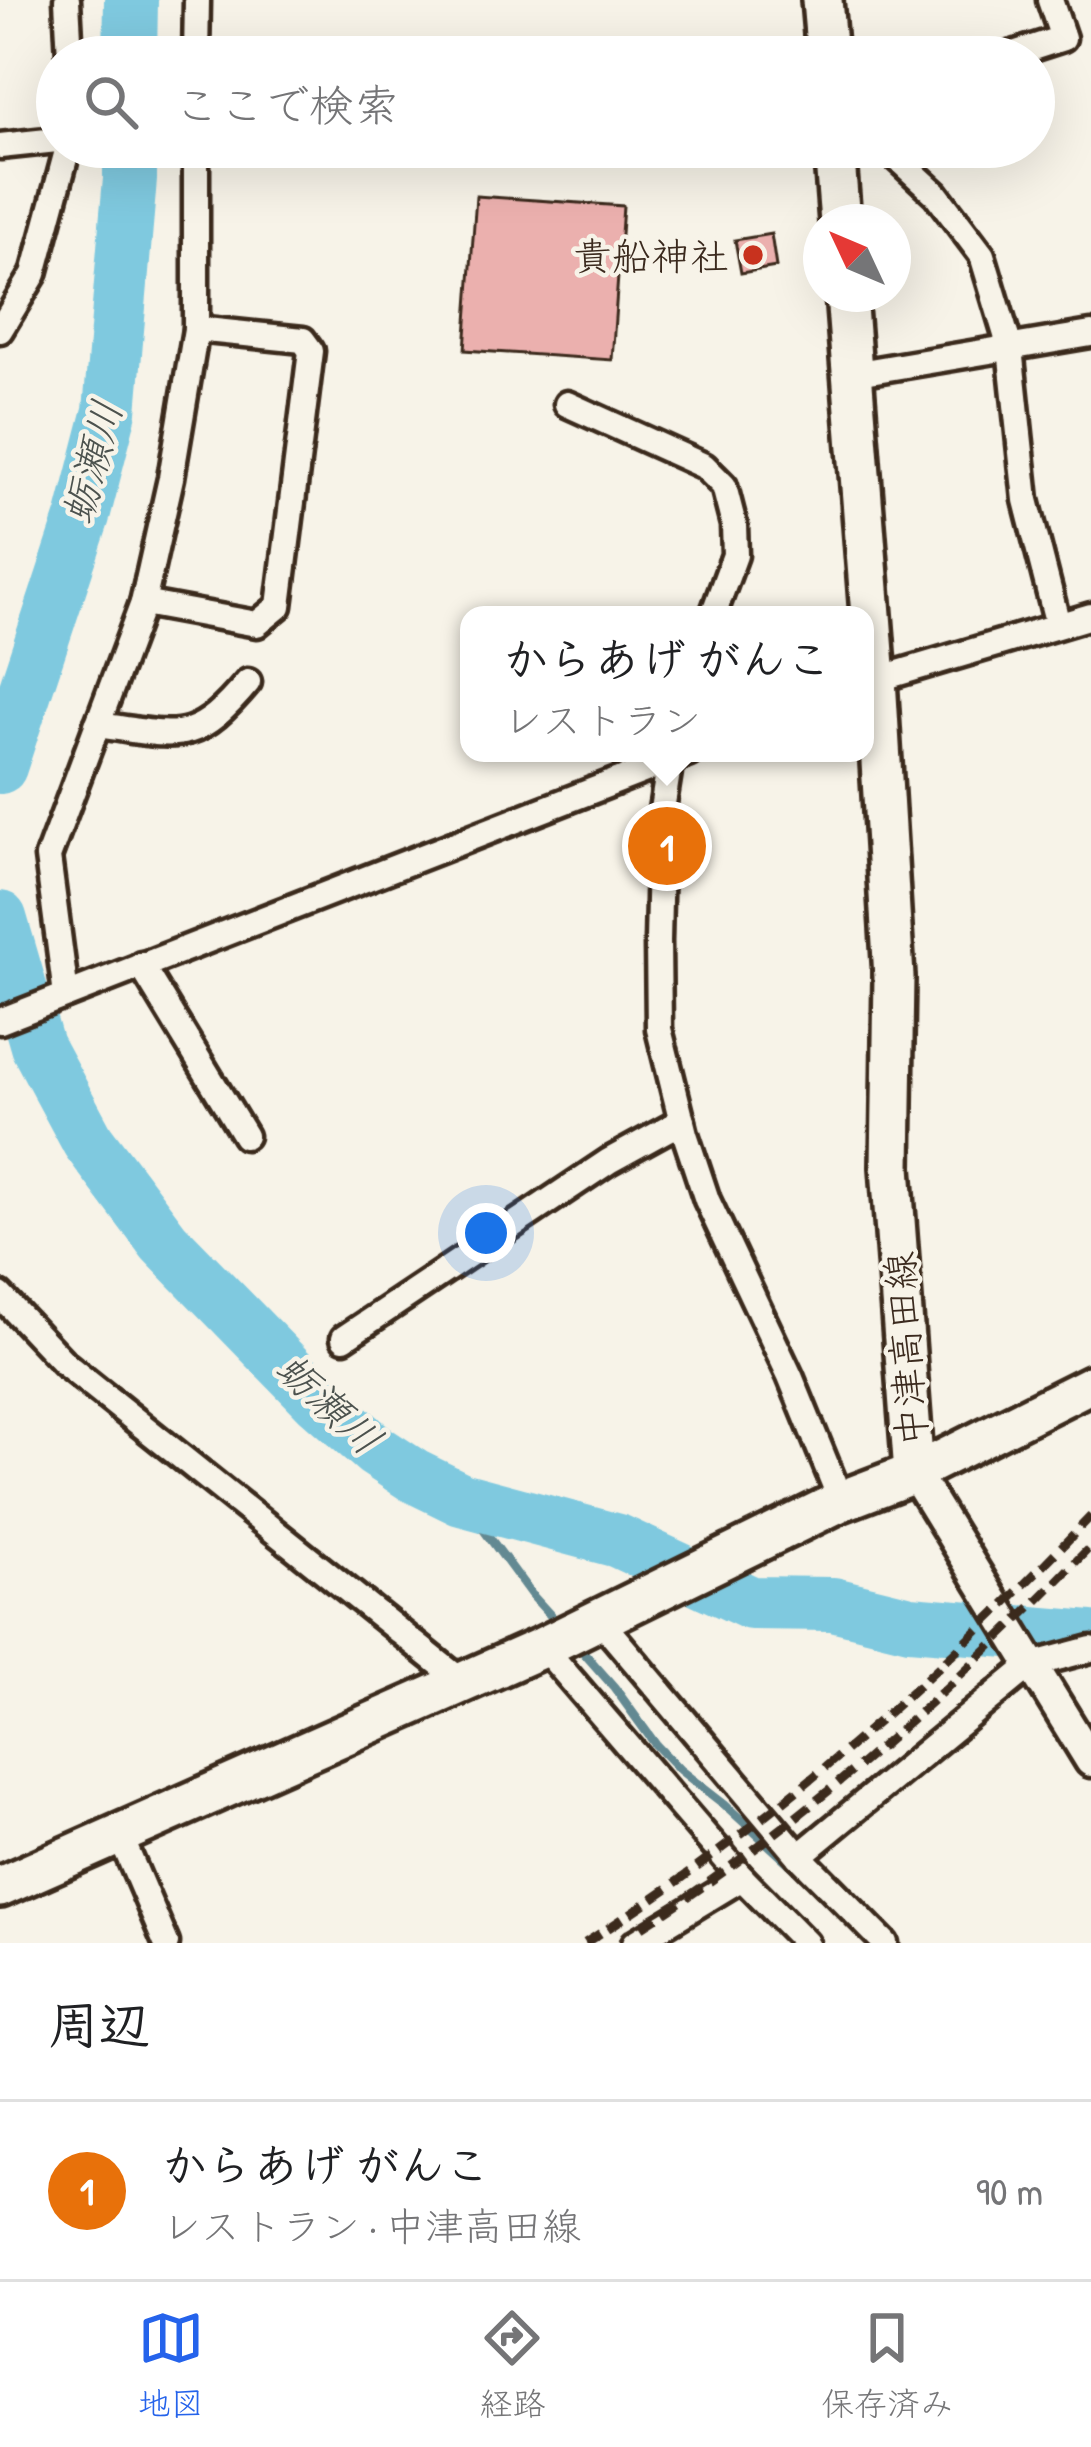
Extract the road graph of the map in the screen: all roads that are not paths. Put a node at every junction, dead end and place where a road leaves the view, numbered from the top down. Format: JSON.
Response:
{"nodes":[{"id":1,"x":67,"y":0,"type":"edge"},
{"id":2,"x":196,"y":0,"type":"edge"},
{"id":3,"x":822,"y":0,"type":"edge"},
{"id":4,"x":1050,"y":0,"type":"edge"},
{"id":5,"x":69,"y":36,"type":"edge"},
{"id":6,"x":196,"y":36,"type":"edge"},
{"id":7,"x":825,"y":36,"type":"edge"},
{"id":8,"x":1055,"y":41,"type":"edge"},
{"id":9,"x":36,"y":142,"type":"edge"},
{"id":10,"x":0,"y":146,"type":"edge"},
{"id":11,"x":62,"y":168,"type":"edge"},
{"id":12,"x":196,"y":168,"type":"edge"},
{"id":13,"x":836,"y":168,"type":"edge"},
{"id":14,"x":908,"y":168,"type":"edge"},
{"id":15,"x":839,"y":204,"type":"edge"},
{"id":16,"x":847,"y":312,"type":"edge"},
{"id":17,"x":196,"y":328,"type":"junction"},
{"id":18,"x":0,"y":330,"type":"edge"},
{"id":19,"x":1091,"y":334,"type":"edge"},
{"id":20,"x":1010,"y":348,"type":"junction"},
{"id":21,"x":852,"y":374,"type":"junction"},
{"id":22,"x":567,"y":404,"type":"dead end"},
{"id":23,"x":143,"y":603,"type":"junction"},
{"id":24,"x":716,"y":606,"type":"edge"},
{"id":25,"x":866,"y":606,"type":"edge"},
{"id":26,"x":1091,"y":616,"type":"edge"},
{"id":27,"x":1058,"y":626,"type":"junction"},
{"id":28,"x":874,"y":680,"type":"edge"},
{"id":29,"x":248,"y":682,"type":"dead end"},
{"id":30,"x":97,"y":725,"type":"junction"},
{"id":31,"x":874,"y":730,"type":"edge"},
{"id":32,"x":661,"y":762,"type":"edge"},
{"id":33,"x":674,"y":762,"type":"edge"},
{"id":34,"x":141,"y":965,"type":"junction"},
{"id":35,"x":66,"y":995,"type":"junction"},
{"id":36,"x":0,"y":1021,"type":"edge"},
{"id":37,"x":682,"y":1121,"type":"junction"},
{"id":38,"x":245,"y":1136,"type":"dead end"},
{"id":39,"x":0,"y":1295,"type":"edge"},
{"id":40,"x":344,"y":1338,"type":"dead end"},
{"id":41,"x":1091,"y":1384,"type":"edge"},
{"id":42,"x":914,"y":1473,"type":"junction"},
{"id":43,"x":842,"y":1502,"type":"junction"},
{"id":44,"x":570,"y":1633,"type":"junction"},
{"id":45,"x":1091,"y":1649,"type":"edge"},
{"id":46,"x":1031,"y":1666,"type":"junction"},
{"id":47,"x":464,"y":1683,"type":"junction"},
{"id":48,"x":1091,"y":1761,"type":"edge"},
{"id":49,"x":120,"y":1834,"type":"junction"},
{"id":50,"x":800,"y":1856,"type":"junction"},
{"id":51,"x":742,"y":1878,"type":"junction"},
{"id":52,"x":0,"y":1886,"type":"edge"},
{"id":53,"x":166,"y":1943,"type":"edge"},
{"id":54,"x":635,"y":1943,"type":"edge"},
{"id":55,"x":806,"y":1943,"type":"edge"},
{"id":56,"x":885,"y":1943,"type":"edge"}],
"edges":[{"from":1,"to":5,"type":"street"},
{"from":2,"to":6,"type":"street"},
{"from":3,"to":7,"type":"main road"},
{"from":4,"to":8,"type":"street"},
{"from":9,"to":10,"type":"street"},
{"from":11,"to":18,"type":"street"},
{"from":12,"to":17,"type":"street"},
{"from":13,"to":15,"type":"main road"},
{"from":14,"to":20,"type":"street"},
{"from":16,"to":21,"type":"main road","name":"中津高田線"},
{"from":17,"to":23,"type":"street"},
{"from":17,"to":23,"type":"street"},
{"from":19,"to":20,"type":"street"},
{"from":20,"to":21,"type":"street"},
{"from":20,"to":27,"type":"street"},
{"from":21,"to":25,"type":"main road","name":"中津高田線"},
{"from":22,"to":24,"type":"street"},
{"from":23,"to":30,"type":"street"},
{"from":26,"to":27,"type":"street"},
{"from":27,"to":28,"type":"street"},
{"from":29,"to":30,"type":"street"},
{"from":30,"to":35,"type":"street"},
{"from":31,"to":42,"type":"main road","name":"中津高田線"},
{"from":32,"to":34,"type":"street"},
{"from":33,"to":37,"type":"street"},
{"from":34,"to":35,"type":"street"},
{"from":34,"to":38,"type":"street"},
{"from":35,"to":36,"type":"street"},
{"from":37,"to":40,"type":"street"},
{"from":37,"to":43,"type":"street"},
{"from":39,"to":47,"type":"street"},
{"from":41,"to":42,"type":"main road"},
{"from":42,"to":43,"type":"main road","name":"中津高田線"},
{"from":42,"to":46,"type":"street"},
{"from":43,"to":44,"type":"main road","name":"中津高田線"},
{"from":44,"to":47,"type":"main road","name":"中津高田線"},
{"from":44,"to":50,"type":"street"},
{"from":44,"to":51,"type":"street"},
{"from":45,"to":46,"type":"street"},
{"from":46,"to":48,"type":"street"},
{"from":46,"to":50,"type":"street"},
{"from":47,"to":49,"type":"main road","name":"中津高田線"},
{"from":49,"to":52,"type":"main road","name":"中津高田線"},
{"from":49,"to":53,"type":"street"},
{"from":50,"to":56,"type":"street"},
{"from":51,"to":54,"type":"street"},
{"from":51,"to":55,"type":"street"}]}
